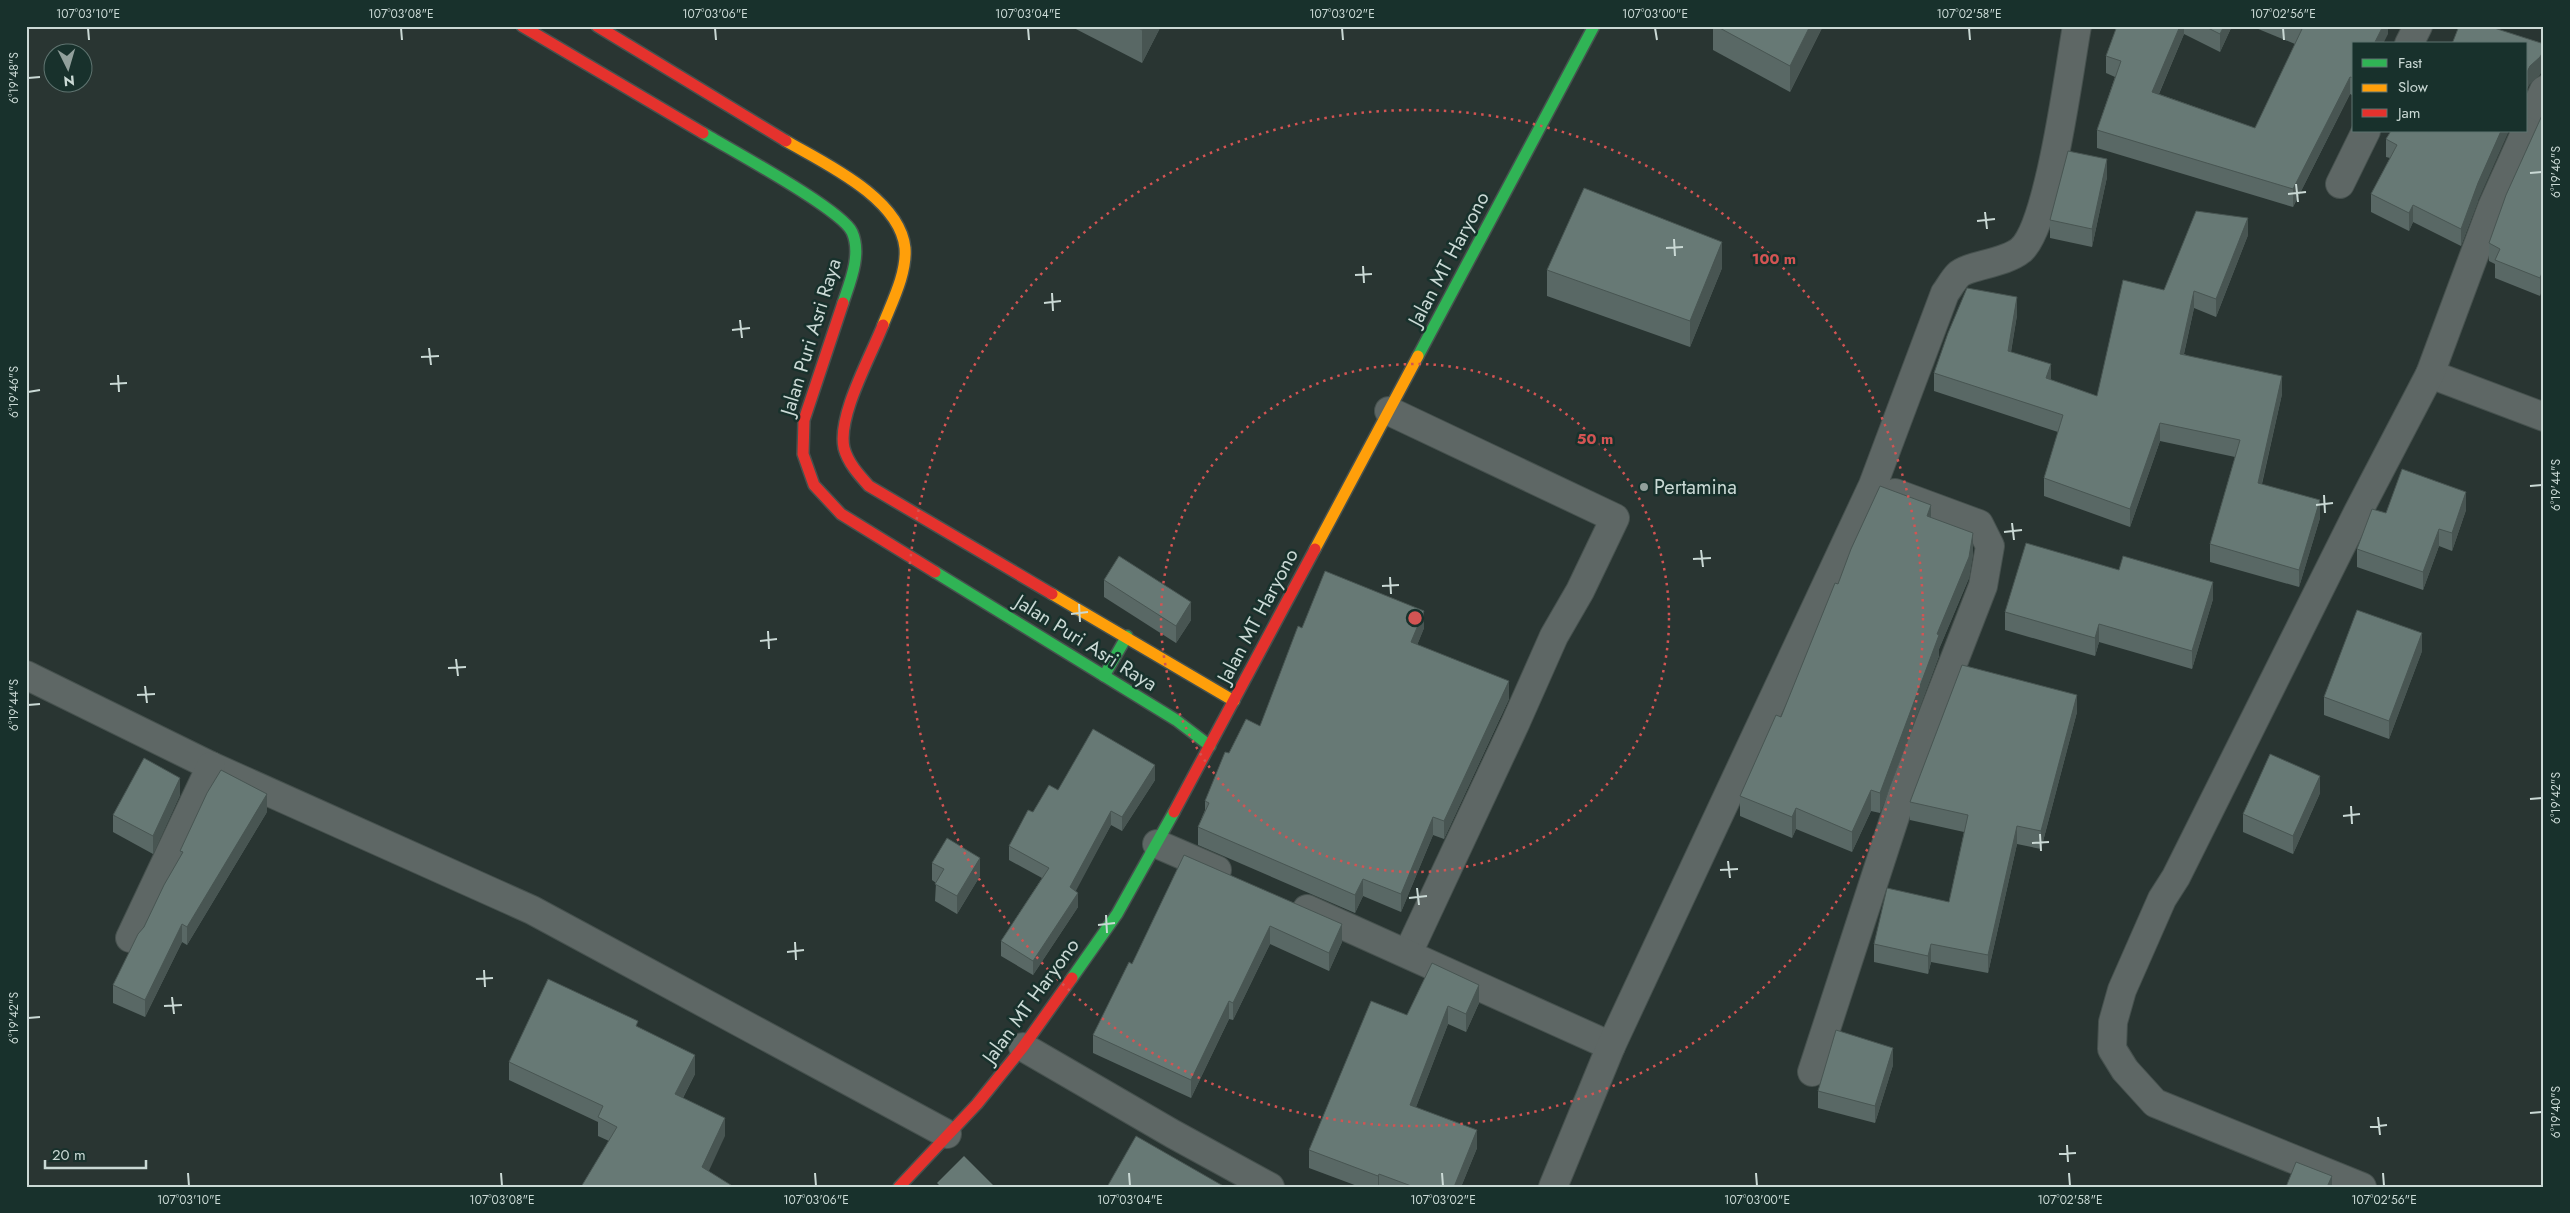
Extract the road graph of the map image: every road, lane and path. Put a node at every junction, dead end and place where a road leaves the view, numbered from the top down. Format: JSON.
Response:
{"nodes":[{"id":1,"x":522,"y":26,"type":"edge"},
{"id":2,"x":597,"y":26,"type":"edge"},
{"id":3,"x":1594,"y":26,"type":"edge"},
{"id":4,"x":2077,"y":26,"type":"edge"},
{"id":5,"x":2418,"y":26,"type":"edge"},
{"id":6,"x":2410,"y":42,"type":"edge"},
{"id":7,"x":2544,"y":90,"type":"edge"},
{"id":8,"x":2528,"y":126,"type":"edge"},
{"id":9,"x":746,"y":128,"type":"junction"},
{"id":10,"x":2366,"y":132,"type":"edge"},
{"id":11,"x":2526,"y":132,"type":"edge"},
{"id":12,"x":727,"y":150,"type":"junction"},
{"id":13,"x":2340,"y":184,"type":"dead end"},
{"id":14,"x":2430,"y":374,"type":"junction"},
{"id":15,"x":1389,"y":411,"type":"junction"},
{"id":16,"x":2544,"y":417,"type":"edge"},
{"id":17,"x":1873,"y":485,"type":"junction"},
{"id":18,"x":1127,"y":636,"type":"junction"},
{"id":19,"x":26,"y":675,"type":"edge"},
{"id":20,"x":1104,"y":676,"type":"junction"},
{"id":21,"x":1234,"y":701,"type":"junction"},
{"id":22,"x":1210,"y":746,"type":"junction"},
{"id":23,"x":211,"y":766,"type":"junction"},
{"id":24,"x":1157,"y":844,"type":"junction"},
{"id":25,"x":1238,"y":879,"type":"edge"},
{"id":26,"x":1283,"y":898,"type":"edge"},
{"id":27,"x":130,"y":938,"type":"dead end"},
{"id":28,"x":1408,"y":952,"type":"junction"},
{"id":29,"x":1611,"y":1046,"type":"junction"},
{"id":30,"x":1023,"y":1047,"type":"junction"},
{"id":31,"x":1812,"y":1072,"type":"dead end"},
{"id":32,"x":947,"y":1134,"type":"junction"},
{"id":33,"x":898,"y":1187,"type":"edge"},
{"id":34,"x":1270,"y":1187,"type":"edge"},
{"id":35,"x":1553,"y":1187,"type":"edge"},
{"id":36,"x":2362,"y":1187,"type":"edge"}],
"edges":[{"from":1,"to":12,"type":"street","name":"Jalan Puri Asri Raya"},
{"from":2,"to":9,"type":"street","name":"Jalan Puri Asri Raya"},
{"from":3,"to":15,"type":"street","name":"Jalan MT Haryono"},
{"from":4,"to":17,"type":"street"},
{"from":5,"to":6,"type":"street"},
{"from":7,"to":8,"type":"street"},
{"from":9,"to":12,"type":"street"},
{"from":9,"to":18,"type":"street","name":"Jalan Puri Asri Raya"},
{"from":10,"to":13,"type":"street"},
{"from":11,"to":14,"type":"street"},
{"from":12,"to":20,"type":"street","name":"Jalan Puri Asri Raya"},
{"from":14,"to":16,"type":"street"},
{"from":14,"to":36,"type":"street"},
{"from":15,"to":21,"type":"street","name":"Jalan MT Haryono"},
{"from":15,"to":28,"type":"street"},
{"from":17,"to":29,"type":"street"},
{"from":17,"to":31,"type":"street"},
{"from":18,"to":20,"type":"street"},
{"from":18,"to":21,"type":"street","name":"Jalan Puri Asri Raya"},
{"from":19,"to":23,"type":"street"},
{"from":20,"to":22,"type":"street","name":"Jalan Puri Asri Raya"},
{"from":21,"to":22,"type":"street","name":"Jalan MT Haryono"},
{"from":22,"to":24,"type":"street","name":"Jalan MT Haryono"},
{"from":23,"to":27,"type":"street"},
{"from":23,"to":32,"type":"street"},
{"from":24,"to":25,"type":"street"},
{"from":24,"to":30,"type":"street","name":"Jalan MT Haryono"},
{"from":26,"to":28,"type":"street"},
{"from":28,"to":29,"type":"street"},
{"from":29,"to":35,"type":"street"},
{"from":30,"to":32,"type":"street","name":"Jalan MT Haryono"},
{"from":30,"to":34,"type":"street"},
{"from":32,"to":33,"type":"street","name":"Jalan MT Haryono"}]}
